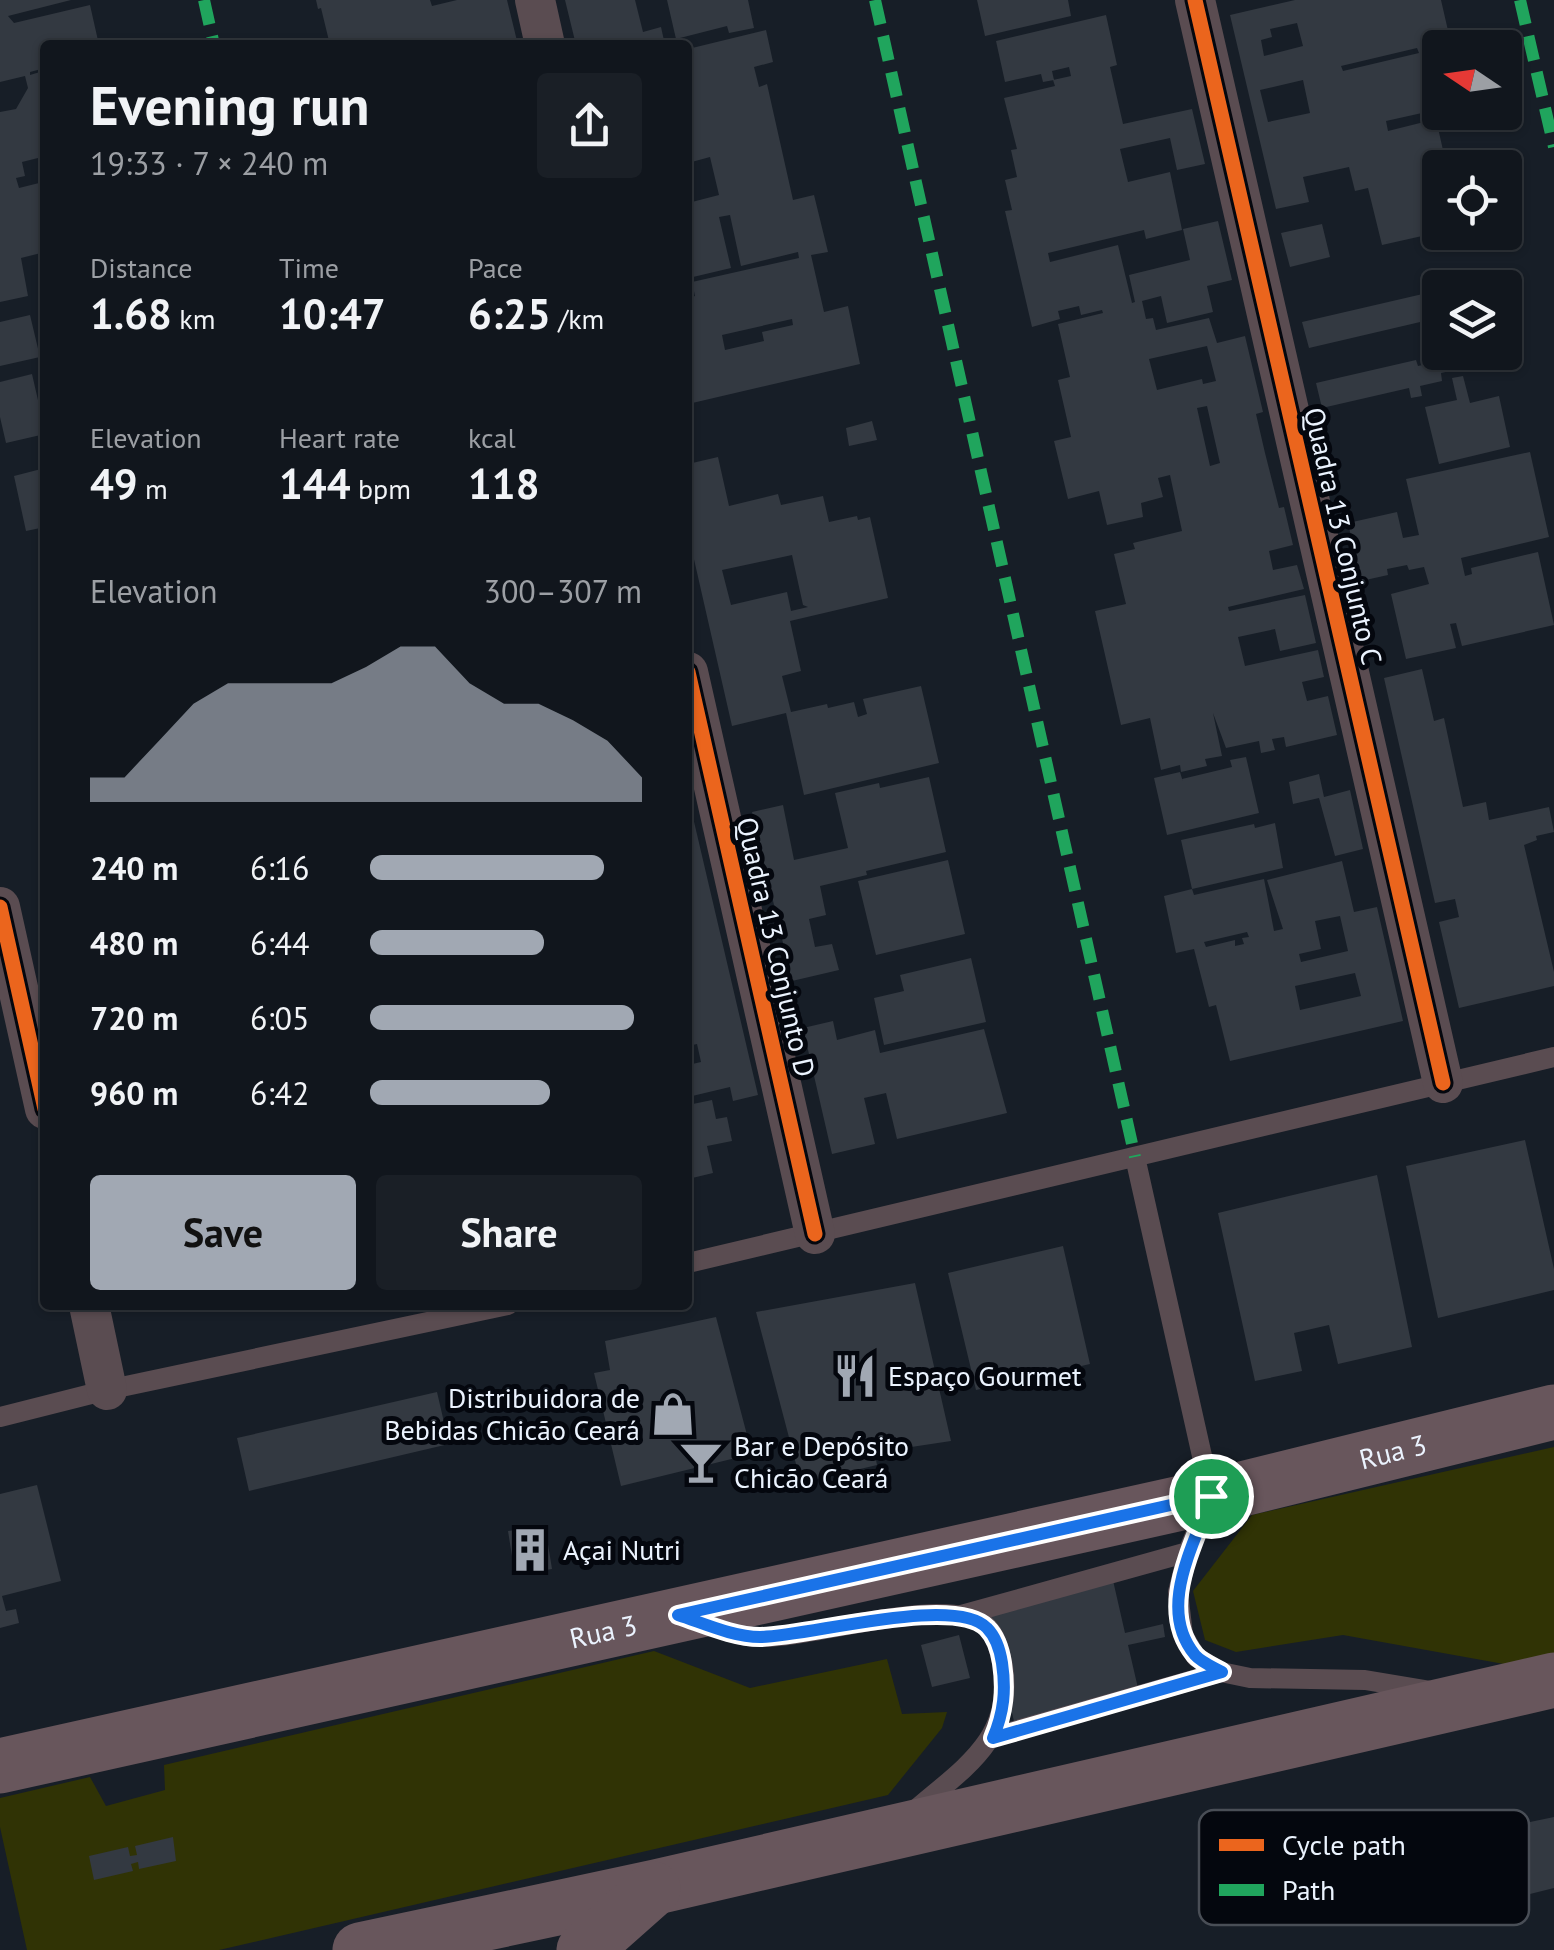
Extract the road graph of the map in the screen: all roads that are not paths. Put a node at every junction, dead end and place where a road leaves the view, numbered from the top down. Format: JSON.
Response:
{"nodes":[{"id":1,"x":535,"y":0,"type":"edge"},
{"id":2,"x":1195,"y":0,"type":"edge"},
{"id":3,"x":544,"y":40,"type":"edge"},
{"id":4,"x":692,"y":690,"type":"edge"},
{"id":5,"x":0,"y":907,"type":"edge"},
{"id":6,"x":1554,"y":1057,"type":"edge"},
{"id":7,"x":1443,"y":1083,"type":"junction"},
{"id":8,"x":40,"y":1087,"type":"edge"},
{"id":9,"x":1135,"y":1158,"type":"junction"},
{"id":10,"x":815,"y":1234,"type":"junction"},
{"id":11,"x":692,"y":1263,"type":"edge"},
{"id":12,"x":89,"y":1310,"type":"edge"},
{"id":13,"x":484,"y":1310,"type":"edge"},
{"id":14,"x":108,"y":1390,"type":"junction"},
{"id":15,"x":1554,"y":1412,"type":"edge"},
{"id":16,"x":0,"y":1417,"type":"edge"},
{"id":17,"x":1211,"y":1496,"type":"junction"},
{"id":18,"x":1188,"y":1552,"type":"junction"},
{"id":19,"x":678,"y":1615,"type":"junction"},
{"id":20,"x":958,"y":1616,"type":"junction"},
{"id":21,"x":1222,"y":1672,"type":"junction"},
{"id":22,"x":1554,"y":1680,"type":"edge"},
{"id":23,"x":1469,"y":1702,"type":"junction"},
{"id":24,"x":993,"y":1738,"type":"junction"},
{"id":25,"x":0,"y":1766,"type":"edge"},
{"id":26,"x":889,"y":1834,"type":"junction"},
{"id":27,"x":656,"y":1887,"type":"junction"},
{"id":28,"x":383,"y":1948,"type":"edge"},
{"id":29,"x":584,"y":1950,"type":"edge"}],
"edges":[{"from":1,"to":3,"type":"street"},
{"from":2,"to":7,"type":"street","name":"Quadra 13 Conjunto C"},
{"from":4,"to":10,"type":"street","name":"Quadra 13 Conjunto D"},
{"from":5,"to":8,"type":"street"},
{"from":6,"to":7,"type":"lane"},
{"from":7,"to":9,"type":"lane"},
{"from":9,"to":10,"type":"lane"},
{"from":9,"to":17,"type":"lane"},
{"from":10,"to":11,"type":"lane"},
{"from":12,"to":14,"type":"street"},
{"from":13,"to":14,"type":"lane"},
{"from":14,"to":16,"type":"lane"},
{"from":15,"to":17,"type":"main road","name":"Rua 3"},
{"from":17,"to":18,"type":"lane"},
{"from":17,"to":19,"type":"main road","name":"Rua 3"},
{"from":18,"to":20,"type":"lane"},
{"from":18,"to":21,"type":"lane"},
{"from":19,"to":20,"type":"lane"},
{"from":19,"to":25,"type":"main road","name":"Rua 3"},
{"from":20,"to":24,"type":"lane"},
{"from":21,"to":23,"type":"lane"},
{"from":21,"to":24,"type":"lane"},
{"from":22,"to":23,"type":"main road"},
{"from":23,"to":26,"type":"main road"},
{"from":24,"to":26,"type":"lane"},
{"from":26,"to":27,"type":"main road"},
{"from":27,"to":28,"type":"main road"},
{"from":27,"to":29,"type":"main road"}]}
